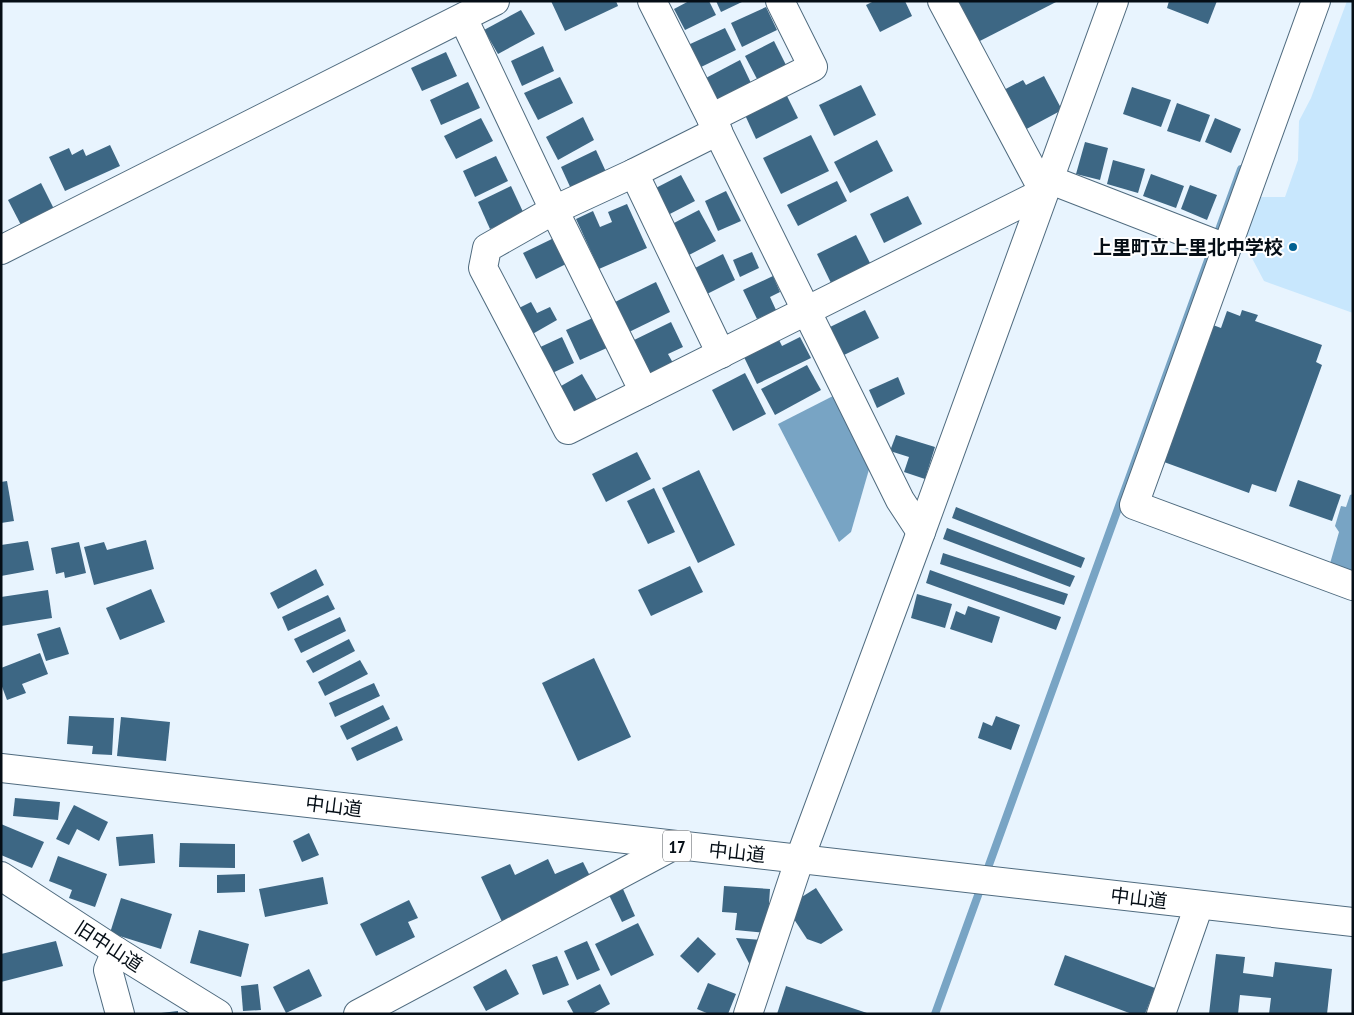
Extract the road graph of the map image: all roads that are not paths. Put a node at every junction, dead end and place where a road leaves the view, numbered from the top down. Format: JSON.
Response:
{"nodes":[{"id":1,"x":495,"y":1,"type":"edge"},
{"id":2,"x":652,"y":1,"type":"edge"},
{"id":3,"x":780,"y":1,"type":"edge"},
{"id":4,"x":942,"y":1,"type":"edge"},
{"id":5,"x":1114,"y":1,"type":"edge"},
{"id":6,"x":1316,"y":1,"type":"edge"},
{"id":7,"x":463,"y":18,"type":"junction"},
{"id":8,"x":714,"y":124,"type":"junction"},
{"id":9,"x":634,"y":173,"type":"junction"},
{"id":10,"x":1046,"y":186,"type":"junction"},
{"id":11,"x":554,"y":210,"type":"junction"},
{"id":12,"x":1219,"y":244,"type":"junction"},
{"id":13,"x":1,"y":250,"type":"edge"},
{"id":14,"x":807,"y":311,"type":"junction"},
{"id":15,"x":721,"y":354,"type":"junction"},
{"id":16,"x":644,"y":392,"type":"junction"},
{"id":17,"x":921,"y":532,"type":"junction"},
{"id":18,"x":1353,"y":586,"type":"edge"},
{"id":19,"x":1,"y":768,"type":"edge"},
{"id":20,"x":675,"y":845,"type":"junction"},
{"id":21,"x":800,"y":858,"type":"junction"},
{"id":22,"x":1,"y":876,"type":"edge"},
{"id":23,"x":1200,"y":905,"type":"junction"},
{"id":24,"x":1353,"y":922,"type":"edge"},
{"id":25,"x":116,"y":951,"type":"junction"},
{"id":26,"x":120,"y":1014,"type":"edge"},
{"id":27,"x":218,"y":1014,"type":"edge"},
{"id":28,"x":358,"y":1014,"type":"edge"},
{"id":29,"x":748,"y":1014,"type":"edge"},
{"id":30,"x":1161,"y":1014,"type":"edge"}],
"edges":[{"from":1,"to":7,"type":"main road"},
{"from":2,"to":8,"type":"main road"},
{"from":3,"to":8,"type":"main road"},
{"from":4,"to":10,"type":"main road"},
{"from":5,"to":10,"type":"main road"},
{"from":6,"to":12,"type":"main road"},
{"from":7,"to":11,"type":"main road"},
{"from":7,"to":13,"type":"main road"},
{"from":8,"to":9,"type":"main road"},
{"from":8,"to":14,"type":"main road"},
{"from":9,"to":11,"type":"main road"},
{"from":9,"to":15,"type":"main road"},
{"from":10,"to":12,"type":"main road"},
{"from":10,"to":14,"type":"main road"},
{"from":10,"to":17,"type":"main road"},
{"from":11,"to":16,"type":"main road"},
{"from":11,"to":16,"type":"main road"},
{"from":12,"to":18,"type":"main road"},
{"from":14,"to":15,"type":"main road"},
{"from":14,"to":17,"type":"main road"},
{"from":15,"to":16,"type":"main road"},
{"from":17,"to":21,"type":"main road"},
{"from":19,"to":20,"type":"main road","name":"中山道","number":"17"},
{"from":20,"to":21,"type":"main road","name":"中山道","number":"17"},
{"from":20,"to":28,"type":"main road"},
{"from":21,"to":23,"type":"main road","name":"中山道","number":"17"},
{"from":21,"to":29,"type":"main road"},
{"from":22,"to":25,"type":"main road","name":"旧中山道"},
{"from":23,"to":24,"type":"main road","name":"中山道","number":"17"},
{"from":23,"to":30,"type":"main road"},
{"from":25,"to":26,"type":"main road"},
{"from":25,"to":27,"type":"main road","name":"旧中山道"}]}
